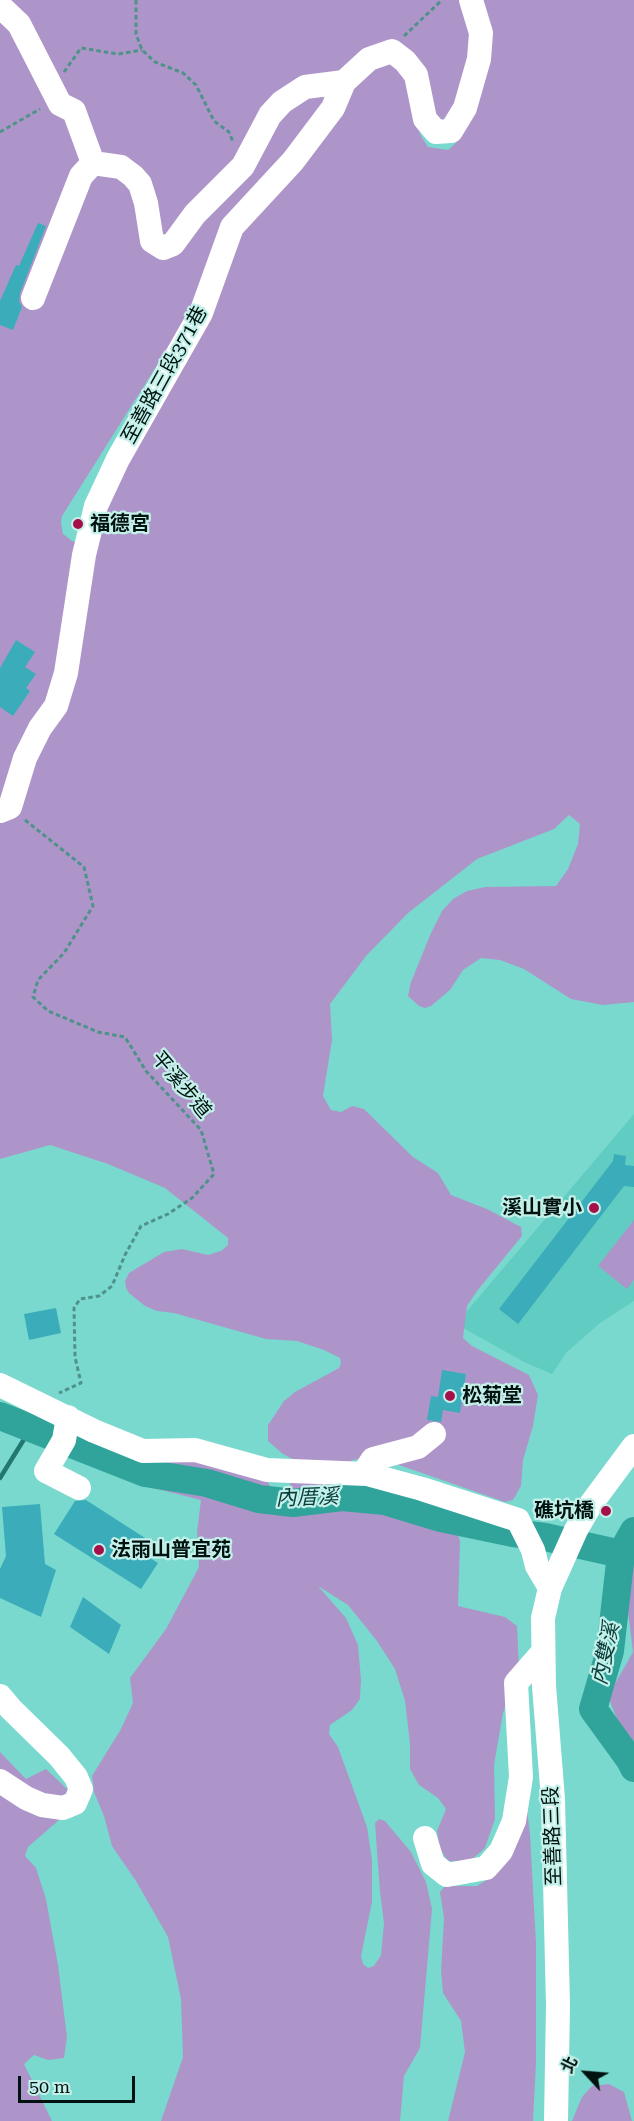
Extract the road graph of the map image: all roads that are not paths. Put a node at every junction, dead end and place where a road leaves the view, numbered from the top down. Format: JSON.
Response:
{"nodes":[{"id":1,"x":471,"y":0,"type":"edge"},
{"id":2,"x":0,"y":6,"type":"edge"},
{"id":3,"x":344,"y":82,"type":"junction"},
{"id":4,"x":93,"y":163,"type":"junction"},
{"id":5,"x":33,"y":298,"type":"dead end"},
{"id":6,"x":5,"y":809,"type":"edge"},
{"id":7,"x":0,"y":1385,"type":"edge"},
{"id":8,"x":66,"y":1429,"type":"junction"},
{"id":9,"x":434,"y":1434,"type":"dead end"},
{"id":10,"x":634,"y":1446,"type":"edge"},
{"id":11,"x":367,"y":1474,"type":"junction"},
{"id":12,"x":79,"y":1488,"type":"dead end"},
{"id":13,"x":550,"y":1588,"type":"junction"},
{"id":14,"x":543,"y":1652,"type":"junction"},
{"id":15,"x":0,"y":1696,"type":"edge"},
{"id":16,"x":0,"y":1781,"type":"edge"},
{"id":17,"x":425,"y":1838,"type":"dead end"},
{"id":18,"x":556,"y":2121,"type":"edge"}],
"edges":[{"from":1,"to":3,"type":"street","name":"至善路三段371巷"},
{"from":2,"to":4,"type":"street"},
{"from":3,"to":4,"type":"street"},
{"from":3,"to":6,"type":"street","name":"至善路三段371巷"},
{"from":4,"to":5,"type":"street"},
{"from":7,"to":8,"type":"street"},
{"from":8,"to":11,"type":"street"},
{"from":8,"to":12,"type":"street"},
{"from":9,"to":11,"type":"street"},
{"from":10,"to":13,"type":"street","name":"至善路三段"},
{"from":11,"to":13,"type":"street"},
{"from":13,"to":14,"type":"street","name":"至善路三段"},
{"from":14,"to":17,"type":"street"},
{"from":14,"to":18,"type":"street","name":"至善路三段"},
{"from":15,"to":16,"type":"street"}]}
